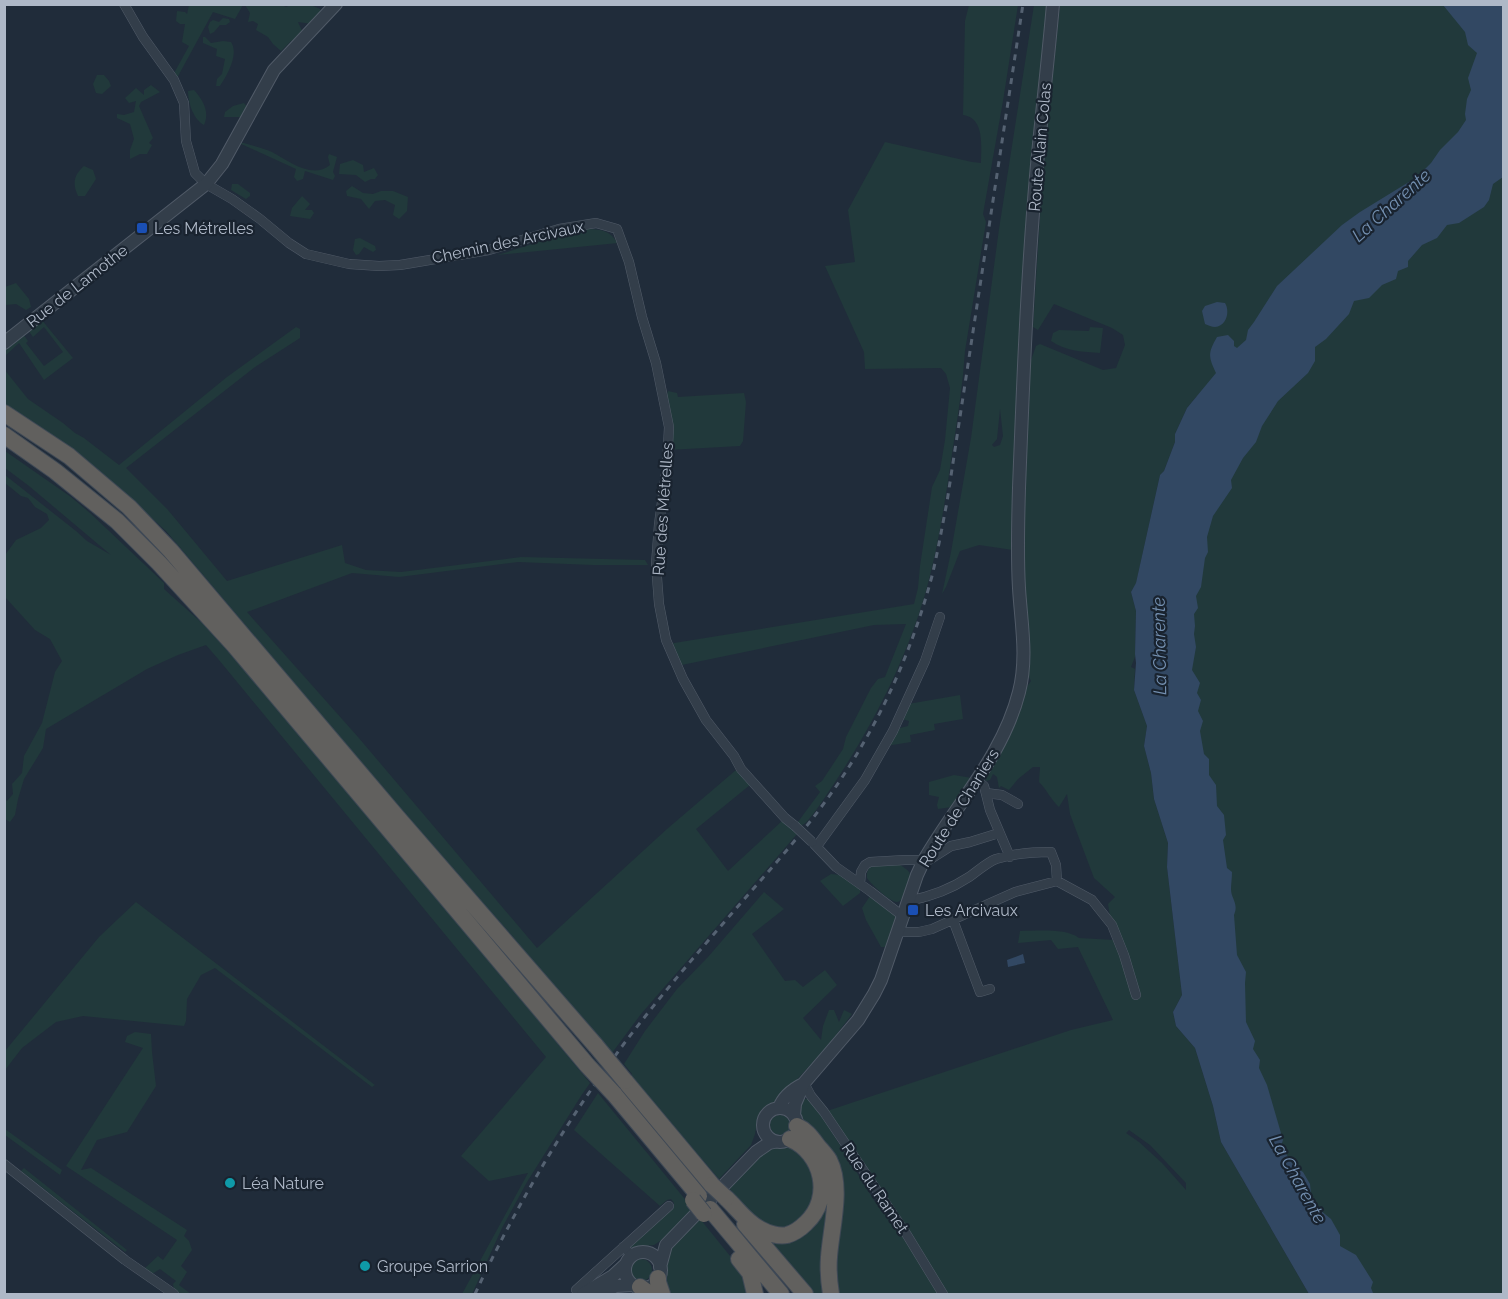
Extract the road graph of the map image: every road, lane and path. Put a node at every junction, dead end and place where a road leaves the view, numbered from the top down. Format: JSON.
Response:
{"nodes":[{"id":1,"x":124,"y":4,"type":"edge"},
{"id":2,"x":336,"y":4,"type":"edge"},
{"id":3,"x":1053,"y":4,"type":"edge"},
{"id":4,"x":206,"y":184,"type":"junction"},
{"id":5,"x":617,"y":229,"type":"joint"},
{"id":6,"x":1028,"y":289,"type":"joint"},
{"id":7,"x":4,"y":343,"type":"edge"},
{"id":8,"x":4,"y":413,"type":"edge"},
{"id":9,"x":4,"y":435,"type":"edge"},
{"id":10,"x":939,"y":617,"type":"dead end"},
{"id":11,"x":978,"y":781,"type":"junction"},
{"id":12,"x":986,"y":793,"type":"junction"},
{"id":13,"x":1018,"y":804,"type":"dead end"},
{"id":14,"x":999,"y":833,"type":"junction"},
{"id":15,"x":814,"y":844,"type":"junction"},
{"id":16,"x":1010,"y":856,"type":"junction"},
{"id":17,"x":924,"y":860,"type":"junction"},
{"id":18,"x":1057,"y":881,"type":"junction"},
{"id":19,"x":860,"y":884,"type":"junction"},
{"id":20,"x":908,"y":901,"type":"junction"},
{"id":21,"x":904,"y":917,"type":"junction"},
{"id":22,"x":953,"y":920,"type":"junction"},
{"id":23,"x":898,"y":932,"type":"junction"},
{"id":24,"x":990,"y":989,"type":"dead end"},
{"id":25,"x":1136,"y":995,"type":"dead end"},
{"id":26,"x":804,"y":1083,"type":"junction"},
{"id":27,"x":619,"y":1088,"type":"junction"},
{"id":28,"x":779,"y":1108,"type":"junction"},
{"id":29,"x":764,"y":1131,"type":"junction"},
{"id":30,"x":789,"y":1131,"type":"junction"},
{"id":31,"x":756,"y":1152,"type":"junction"},
{"id":32,"x":4,"y":1164,"type":"edge"},
{"id":33,"x":701,"y":1194,"type":"junction"},
{"id":34,"x":725,"y":1198,"type":"junction"},
{"id":35,"x":669,"y":1206,"type":"dead end"},
{"id":36,"x":707,"y":1211,"type":"junction"},
{"id":37,"x":666,"y":1245,"type":"junction"},
{"id":38,"x":645,"y":1252,"type":"junction"},
{"id":39,"x":627,"y":1256,"type":"junction"},
{"id":40,"x":660,"y":1280,"type":"edge"},
{"id":41,"x":641,"y":1289,"type":"edge"},
{"id":42,"x":579,"y":1292,"type":"edge"},
{"id":43,"x":174,"y":1294,"type":"edge"},
{"id":44,"x":600,"y":1294,"type":"edge"},
{"id":45,"x":755,"y":1294,"type":"edge"},
{"id":46,"x":782,"y":1294,"type":"edge"},
{"id":47,"x":805,"y":1294,"type":"edge"},
{"id":48,"x":831,"y":1294,"type":"edge"},
{"id":49,"x":943,"y":1294,"type":"edge"}],
"edges":[{"from":1,"to":4,"type":"street"},
{"from":2,"to":4,"type":"street","name":"Rue de Lamothe"},
{"from":3,"to":6,"type":"street","name":"Route Alain Colas"},
{"from":4,"to":5,"type":"street","name":"Chemin des Arcivaux"},
{"from":4,"to":7,"type":"street","name":"Rue de Lamothe"},
{"from":5,"to":15,"type":"street","name":"Rue des Métrelles","bridge":true},
{"from":6,"to":11,"type":"street","name":"Route de Chaniers"},
{"from":8,"to":27,"type":"highway","bridge":true},
{"from":9,"to":27,"type":"highway","bridge":true},
{"from":10,"to":15,"type":"street"},
{"from":11,"to":12,"type":"street"},
{"from":11,"to":17,"type":"street","name":"Route de Chaniers"},
{"from":12,"to":13,"type":"street"},
{"from":12,"to":14,"type":"street"},
{"from":14,"to":16,"type":"street"},
{"from":14,"to":17,"type":"street"},
{"from":15,"to":19,"type":"street","name":"Rue des Métrelles"},
{"from":16,"to":18,"type":"street"},
{"from":16,"to":20,"type":"street"},
{"from":17,"to":19,"type":"street"},
{"from":17,"to":20,"type":"street","name":"Route de Chaniers"},
{"from":18,"to":22,"type":"street"},
{"from":18,"to":25,"type":"street"},
{"from":19,"to":21,"type":"street","name":"Rue des Métrelles"},
{"from":20,"to":21,"type":"street","name":"Route de Chaniers"},
{"from":21,"to":23,"type":"street","name":"Route de Chaniers"},
{"from":22,"to":23,"type":"street"},
{"from":22,"to":24,"type":"street"},
{"from":23,"to":26,"type":"street","name":"Route de Chaniers"},
{"from":26,"to":28,"type":"street"},
{"from":26,"to":30,"type":"street"},
{"from":26,"to":49,"type":"street","name":"Rue du Ramet"},
{"from":27,"to":33,"type":"highway"},
{"from":27,"to":33,"type":"highway"},
{"from":28,"to":29,"type":"street"},
{"from":28,"to":30,"type":"street"},
{"from":29,"to":30,"type":"street"},
{"from":29,"to":31,"type":"street"},
{"from":30,"to":31,"type":"street"},
{"from":30,"to":34,"type":"highway"},
{"from":30,"to":48,"type":"highway"},
{"from":31,"to":37,"type":"street"},
{"from":32,"to":43,"type":"street"},
{"from":33,"to":34,"type":"highway","bridge":true},
{"from":33,"to":36,"type":"highway"},
{"from":34,"to":47,"type":"highway"},
{"from":35,"to":39,"type":"street"},
{"from":36,"to":45,"type":"highway"},
{"from":36,"to":46,"type":"highway"},
{"from":37,"to":38,"type":"street"},
{"from":37,"to":40,"type":"street"},
{"from":38,"to":39,"type":"street"},
{"from":38,"to":40,"type":"street"},
{"from":39,"to":41,"type":"street"},
{"from":39,"to":42,"type":"street"},
{"from":39,"to":42,"type":"street"},
{"from":40,"to":41,"type":"street"},
{"from":41,"to":44,"type":"street"}]}
